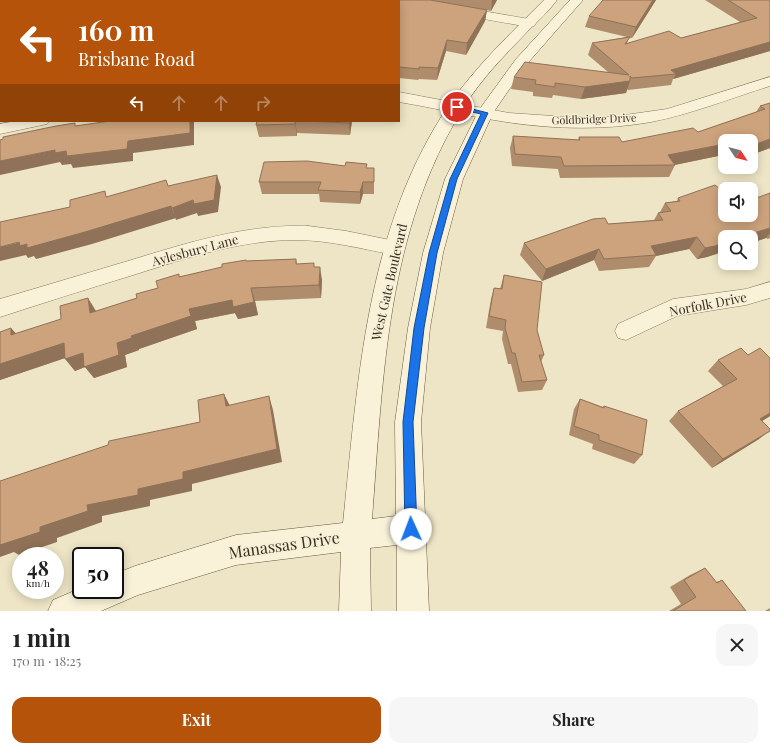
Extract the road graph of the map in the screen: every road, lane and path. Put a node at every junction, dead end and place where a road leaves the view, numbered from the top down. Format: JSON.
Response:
{"nodes":[{"id":1,"x":551,"y":0,"type":"edge"},
{"id":2,"x":577,"y":0,"type":"edge"},
{"id":3,"x":400,"y":1,"type":"edge"},
{"id":4,"x":529,"y":23,"type":"junction"},
{"id":5,"x":770,"y":81,"type":"edge"},
{"id":6,"x":400,"y":96,"type":"edge"},
{"id":7,"x":457,"y":107,"type":"junction"},
{"id":8,"x":485,"y":113,"type":"junction"},
{"id":9,"x":28,"y":122,"type":"edge"},
{"id":10,"x":1,"y":124,"type":"edge"},
{"id":11,"x":395,"y":248,"type":"junction"},
{"id":12,"x":770,"y":290,"type":"edge"},
{"id":13,"x":0,"y":308,"type":"edge"},
{"id":14,"x":626,"y":331,"type":"dead end"},
{"id":15,"x":411,"y":529,"type":"junction"},
{"id":16,"x":356,"y":535,"type":"junction"},
{"id":17,"x":124,"y":586,"type":"edge"},
{"id":18,"x":93,"y":599,"type":"edge"},
{"id":19,"x":64,"y":611,"type":"edge"},
{"id":20,"x":355,"y":611,"type":"edge"},
{"id":21,"x":413,"y":611,"type":"edge"}],
"edges":[{"from":1,"to":4,"type":"main road","name":"West Gate Boulevard"},
{"from":2,"to":8,"type":"main road"},
{"from":3,"to":4,"type":"main road"},
{"from":4,"to":7,"type":"main road","name":"West Gate Boulevard"},
{"from":5,"to":8,"type":"main road","name":"Goldbridge Drive"},
{"from":6,"to":7,"type":"main road","name":"Goldbridge Drive"},
{"from":7,"to":8,"type":"main road","name":"Goldbridge Drive"},
{"from":7,"to":11,"type":"main road","name":"West Gate Boulevard"},
{"from":8,"to":15,"type":"main road"},
{"from":9,"to":10,"type":"main road"},
{"from":11,"to":13,"type":"main road","name":"Aylesbury Lane"},
{"from":11,"to":16,"type":"main road","name":"West Gate Boulevard"},
{"from":12,"to":14,"type":"main road","name":"Norfolk Drive"},
{"from":15,"to":16,"type":"main road","name":"Manassas Drive"},
{"from":15,"to":21,"type":"main road"},
{"from":16,"to":17,"type":"main road","name":"Manassas Drive"},
{"from":16,"to":20,"type":"main road","name":"West Gate Boulevard"},
{"from":18,"to":19,"type":"main road","name":"Manassas Drive"}]}
